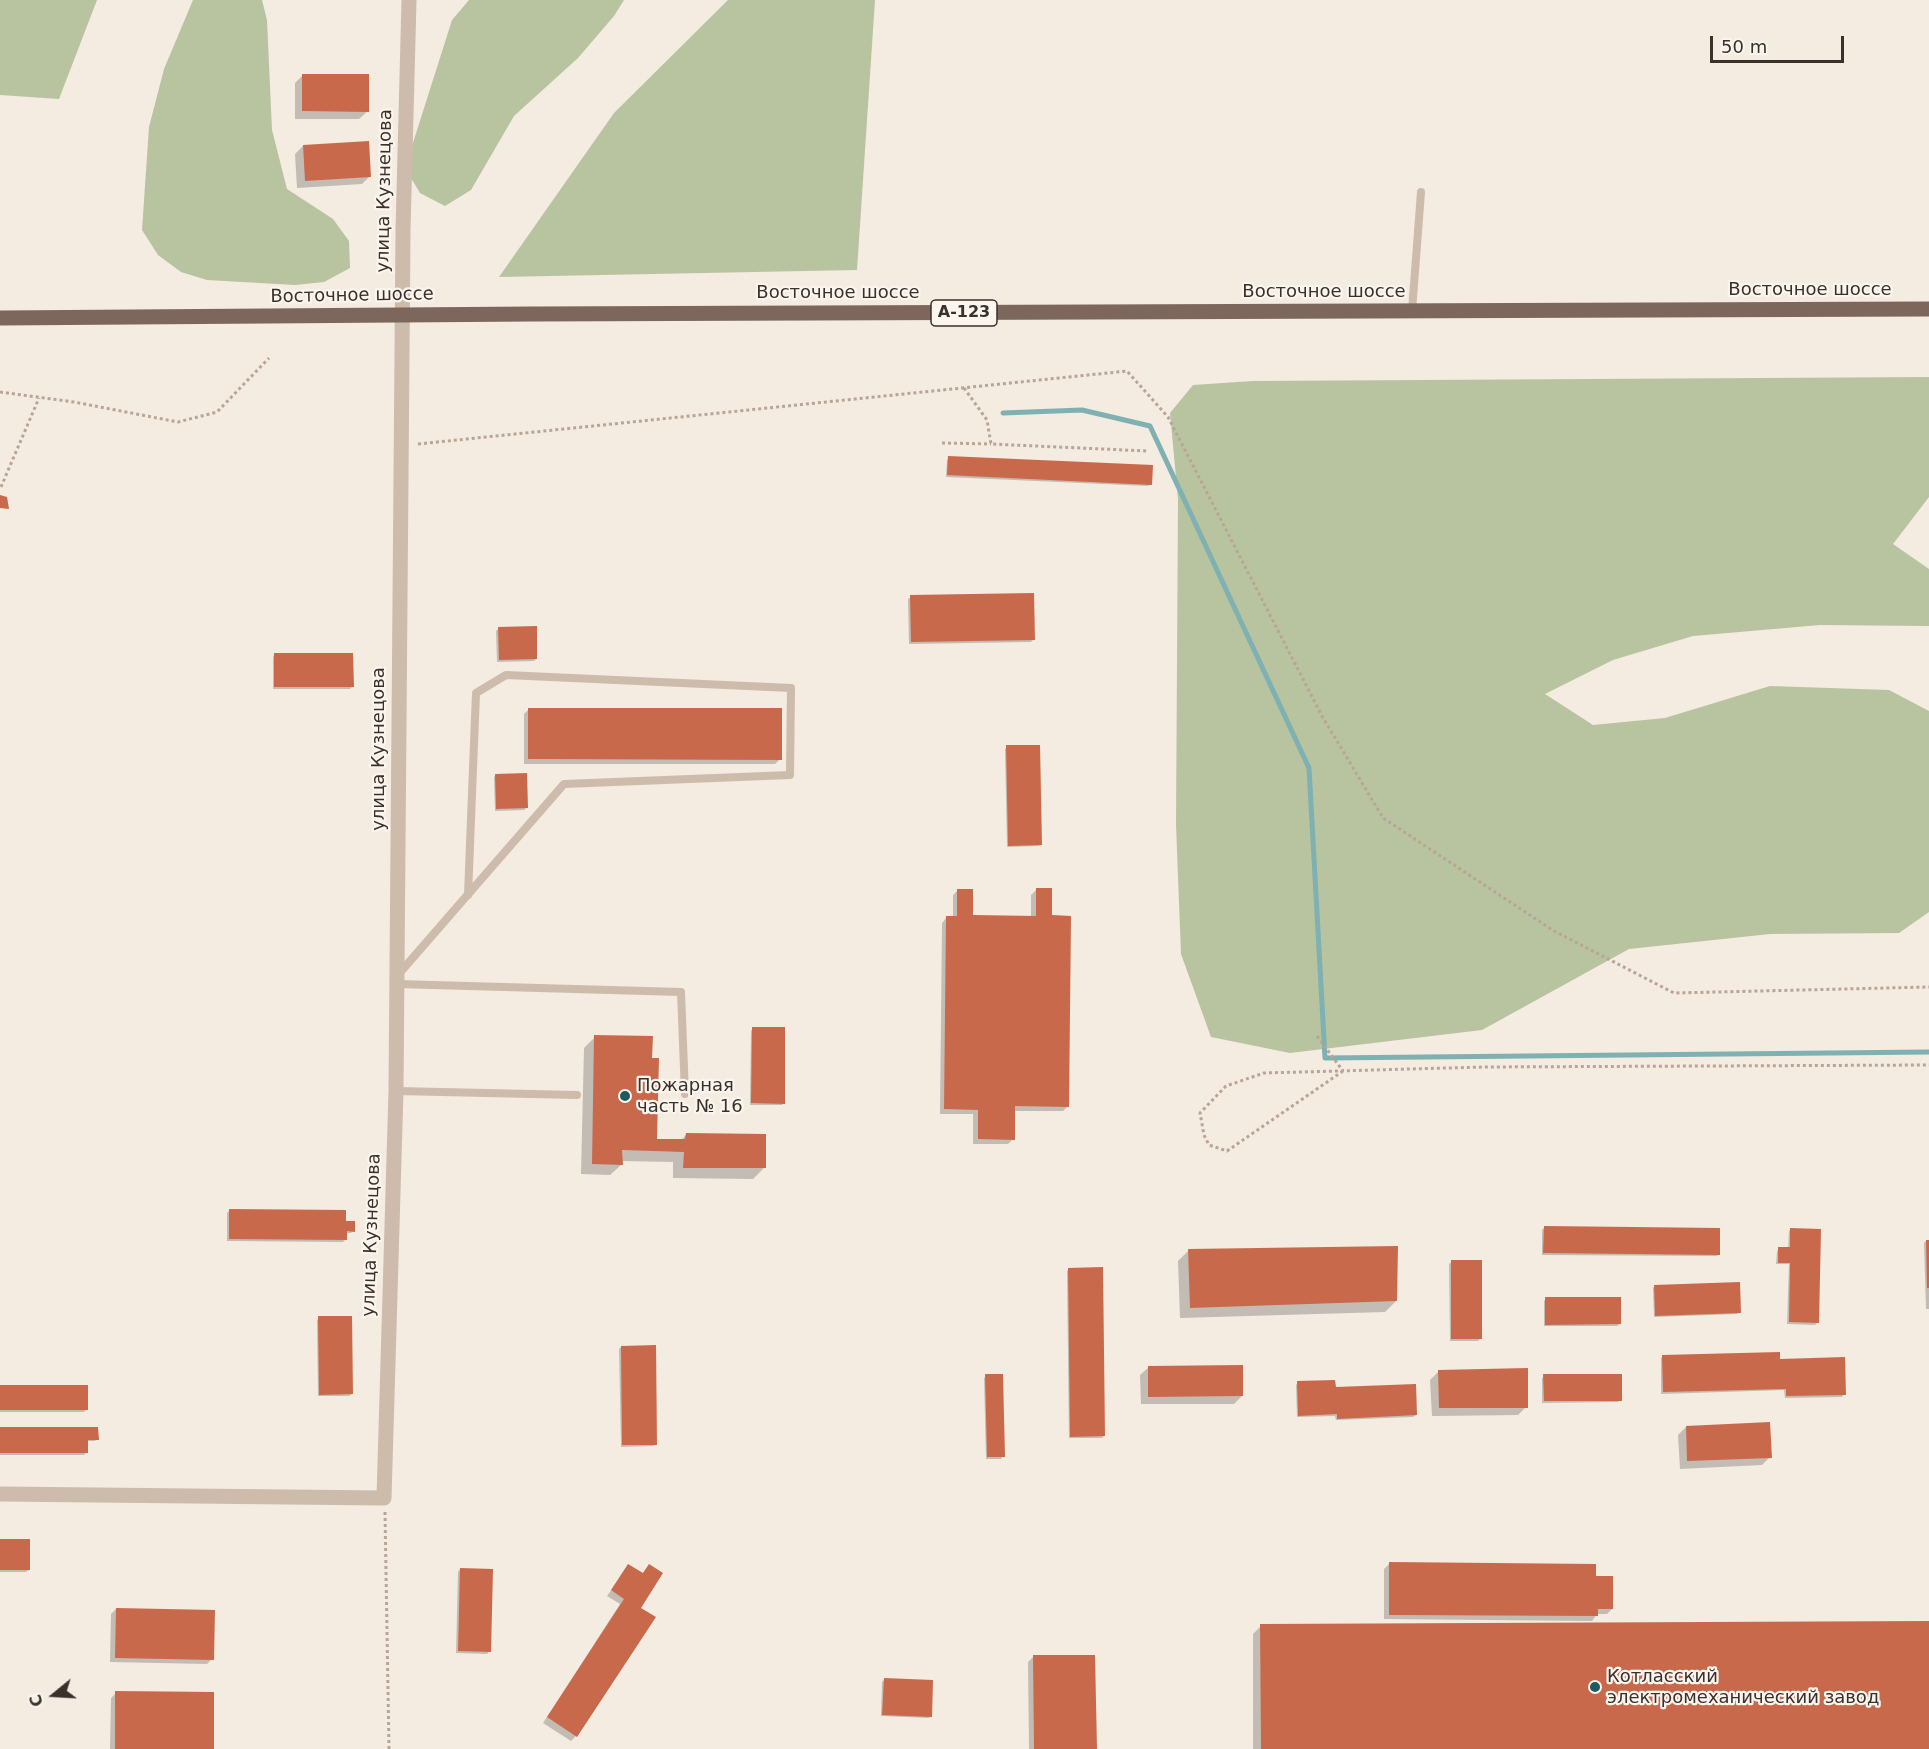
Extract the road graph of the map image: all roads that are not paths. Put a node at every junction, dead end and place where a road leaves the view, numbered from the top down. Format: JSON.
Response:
{"nodes":[{"id":1,"x":409,"y":0,"type":"edge"},
{"id":2,"x":1421,"y":192,"type":"dead end"},
{"id":3,"x":1929,"y":309,"type":"edge"},
{"id":4,"x":1412,"y":311,"type":"junction"},
{"id":5,"x":402,"y":315,"type":"junction"},
{"id":6,"x":0,"y":318,"type":"edge"},
{"id":7,"x":468,"y":895,"type":"junction"},
{"id":8,"x":397,"y":980,"type":"junction"},
{"id":9,"x":396,"y":1091,"type":"junction"},
{"id":10,"x":685,"y":1094,"type":"dead end"},
{"id":11,"x":577,"y":1095,"type":"dead end"},
{"id":12,"x":0,"y":1494,"type":"edge"}],
"edges":[{"from":1,"to":5,"type":"street","name":"улица Кузнецова"},
{"from":2,"to":4,"type":"lane"},
{"from":3,"to":4,"type":"main road","name":"Восточное шоссе","number":"А-123"},
{"from":4,"to":5,"type":"main road","name":"Восточное шоссе","number":"А-123"},
{"from":5,"to":6,"type":"main road","name":"Восточное шоссе","number":"А-123"},
{"from":5,"to":8,"type":"street","name":"улица Кузнецова"},
{"from":7,"to":7,"type":"lane"},
{"from":7,"to":8,"type":"lane"},
{"from":8,"to":9,"type":"street","name":"улица Кузнецова"},
{"from":8,"to":10,"type":"lane"},
{"from":9,"to":11,"type":"lane"},
{"from":9,"to":12,"type":"street","name":"улица Кузнецова"}]}
